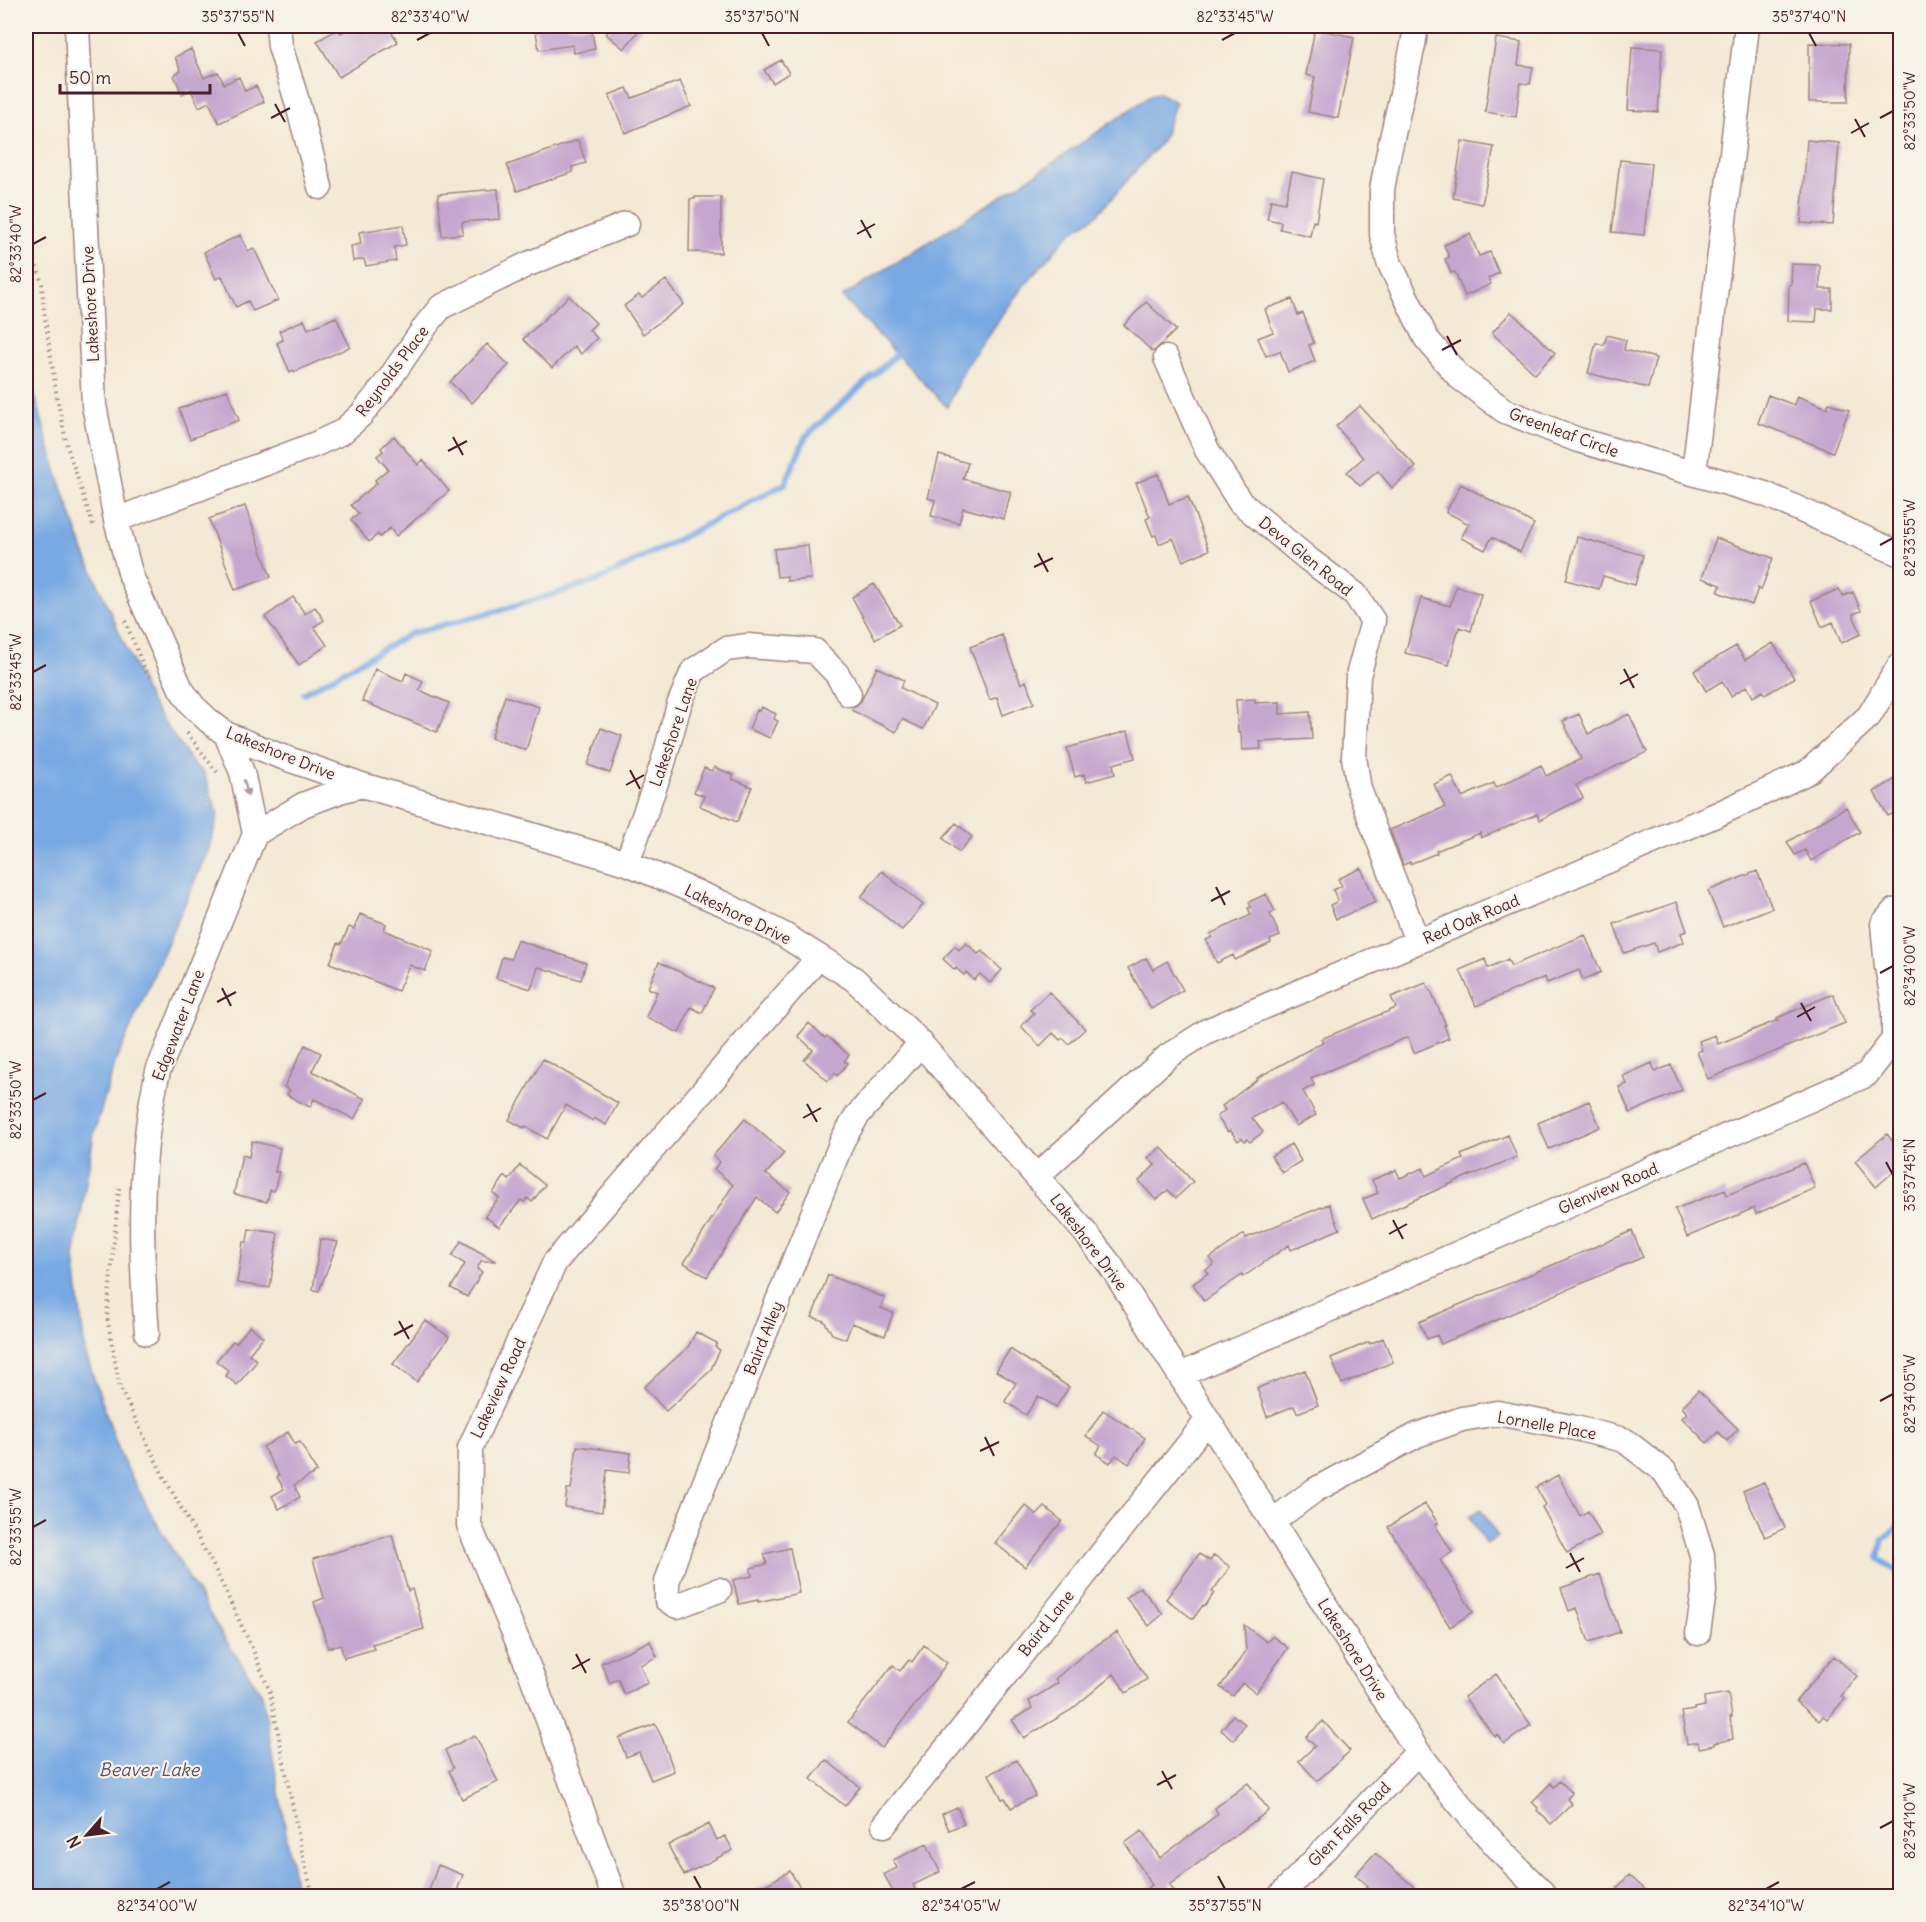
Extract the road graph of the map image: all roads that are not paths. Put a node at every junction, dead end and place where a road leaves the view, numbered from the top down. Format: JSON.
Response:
{"nodes":[{"id":1,"x":77,"y":26,"type":"edge"},
{"id":2,"x":278,"y":26,"type":"edge"},
{"id":3,"x":1416,"y":26,"type":"edge"},
{"id":4,"x":1747,"y":26,"type":"edge"},
{"id":5,"x":320,"y":187,"type":"dead end"},
{"id":6,"x":627,"y":224,"type":"dead end"},
{"id":7,"x":1166,"y":358,"type":"dead end"},
{"id":8,"x":1694,"y":473,"type":"junction"},
{"id":9,"x":117,"y":520,"type":"junction"},
{"id":10,"x":1900,"y":554,"type":"edge"},
{"id":11,"x":1900,"y":665,"type":"edge"},
{"id":12,"x":849,"y":694,"type":"dead end"},
{"id":13,"x":226,"y":734,"type":"junction"},
{"id":14,"x":362,"y":785,"type":"junction"},
{"id":15,"x":255,"y":834,"type":"junction"},
{"id":16,"x":627,"y":863,"type":"junction"},
{"id":17,"x":1900,"y":912,"type":"edge"},
{"id":18,"x":1417,"y":941,"type":"junction"},
{"id":19,"x":819,"y":957,"type":"junction"},
{"id":20,"x":921,"y":1043,"type":"junction"},
{"id":21,"x":1037,"y":1176,"type":"junction"},
{"id":22,"x":147,"y":1333,"type":"dead end"},
{"id":23,"x":1180,"y":1375,"type":"junction"},
{"id":24,"x":1207,"y":1421,"type":"junction"},
{"id":25,"x":1273,"y":1521,"type":"junction"},
{"id":26,"x":719,"y":1590,"type":"dead end"},
{"id":27,"x":1698,"y":1634,"type":"dead end"},
{"id":28,"x":1418,"y":1752,"type":"junction"},
{"id":29,"x":884,"y":1825,"type":"dead end"},
{"id":30,"x":614,"y":1896,"type":"edge"},
{"id":31,"x":1280,"y":1896,"type":"edge"},
{"id":32,"x":1546,"y":1896,"type":"edge"}],
"edges":[{"from":1,"to":9,"type":"street","name":"Lakeshore Drive"},
{"from":2,"to":5,"type":"street"},
{"from":3,"to":8,"type":"street","name":"Greenleaf Circle"},
{"from":4,"to":8,"type":"street"},
{"from":6,"to":9,"type":"street","name":"Reynolds Place"},
{"from":7,"to":18,"type":"street","name":"Deva Glen Road"},
{"from":8,"to":10,"type":"street","name":"Greenleaf Circle"},
{"from":9,"to":13,"type":"street","name":"Lakeshore Drive"},
{"from":11,"to":18,"type":"street","name":"Red Oak Road"},
{"from":12,"to":16,"type":"street","name":"Lakeshore Lane"},
{"from":13,"to":14,"type":"street","name":"Lakeshore Drive"},
{"from":13,"to":15,"type":"street","one_way":true},
{"from":14,"to":15,"type":"street"},
{"from":14,"to":16,"type":"street","name":"Lakeshore Drive"},
{"from":15,"to":22,"type":"street","name":"Edgewater Lane"},
{"from":16,"to":19,"type":"street","name":"Lakeshore Drive"},
{"from":17,"to":23,"type":"street","name":"Glenview Road"},
{"from":18,"to":21,"type":"street","name":"Red Oak Road"},
{"from":19,"to":20,"type":"street","name":"Lakeshore Drive"},
{"from":19,"to":30,"type":"street","name":"Lakeview Road"},
{"from":20,"to":21,"type":"street","name":"Lakeshore Drive"},
{"from":20,"to":26,"type":"street","name":"Baird Alley"},
{"from":21,"to":23,"type":"street","name":"Lakeshore Drive"},
{"from":23,"to":24,"type":"street","name":"Lakeshore Drive"},
{"from":24,"to":25,"type":"street","name":"Lakeshore Drive"},
{"from":24,"to":29,"type":"street","name":"Baird Lane"},
{"from":25,"to":27,"type":"street","name":"Lornelle Place"},
{"from":25,"to":28,"type":"street","name":"Lakeshore Drive"},
{"from":28,"to":31,"type":"street","name":"Glen Falls Road"},
{"from":28,"to":32,"type":"street","name":"Lakeshore Drive"}]}
